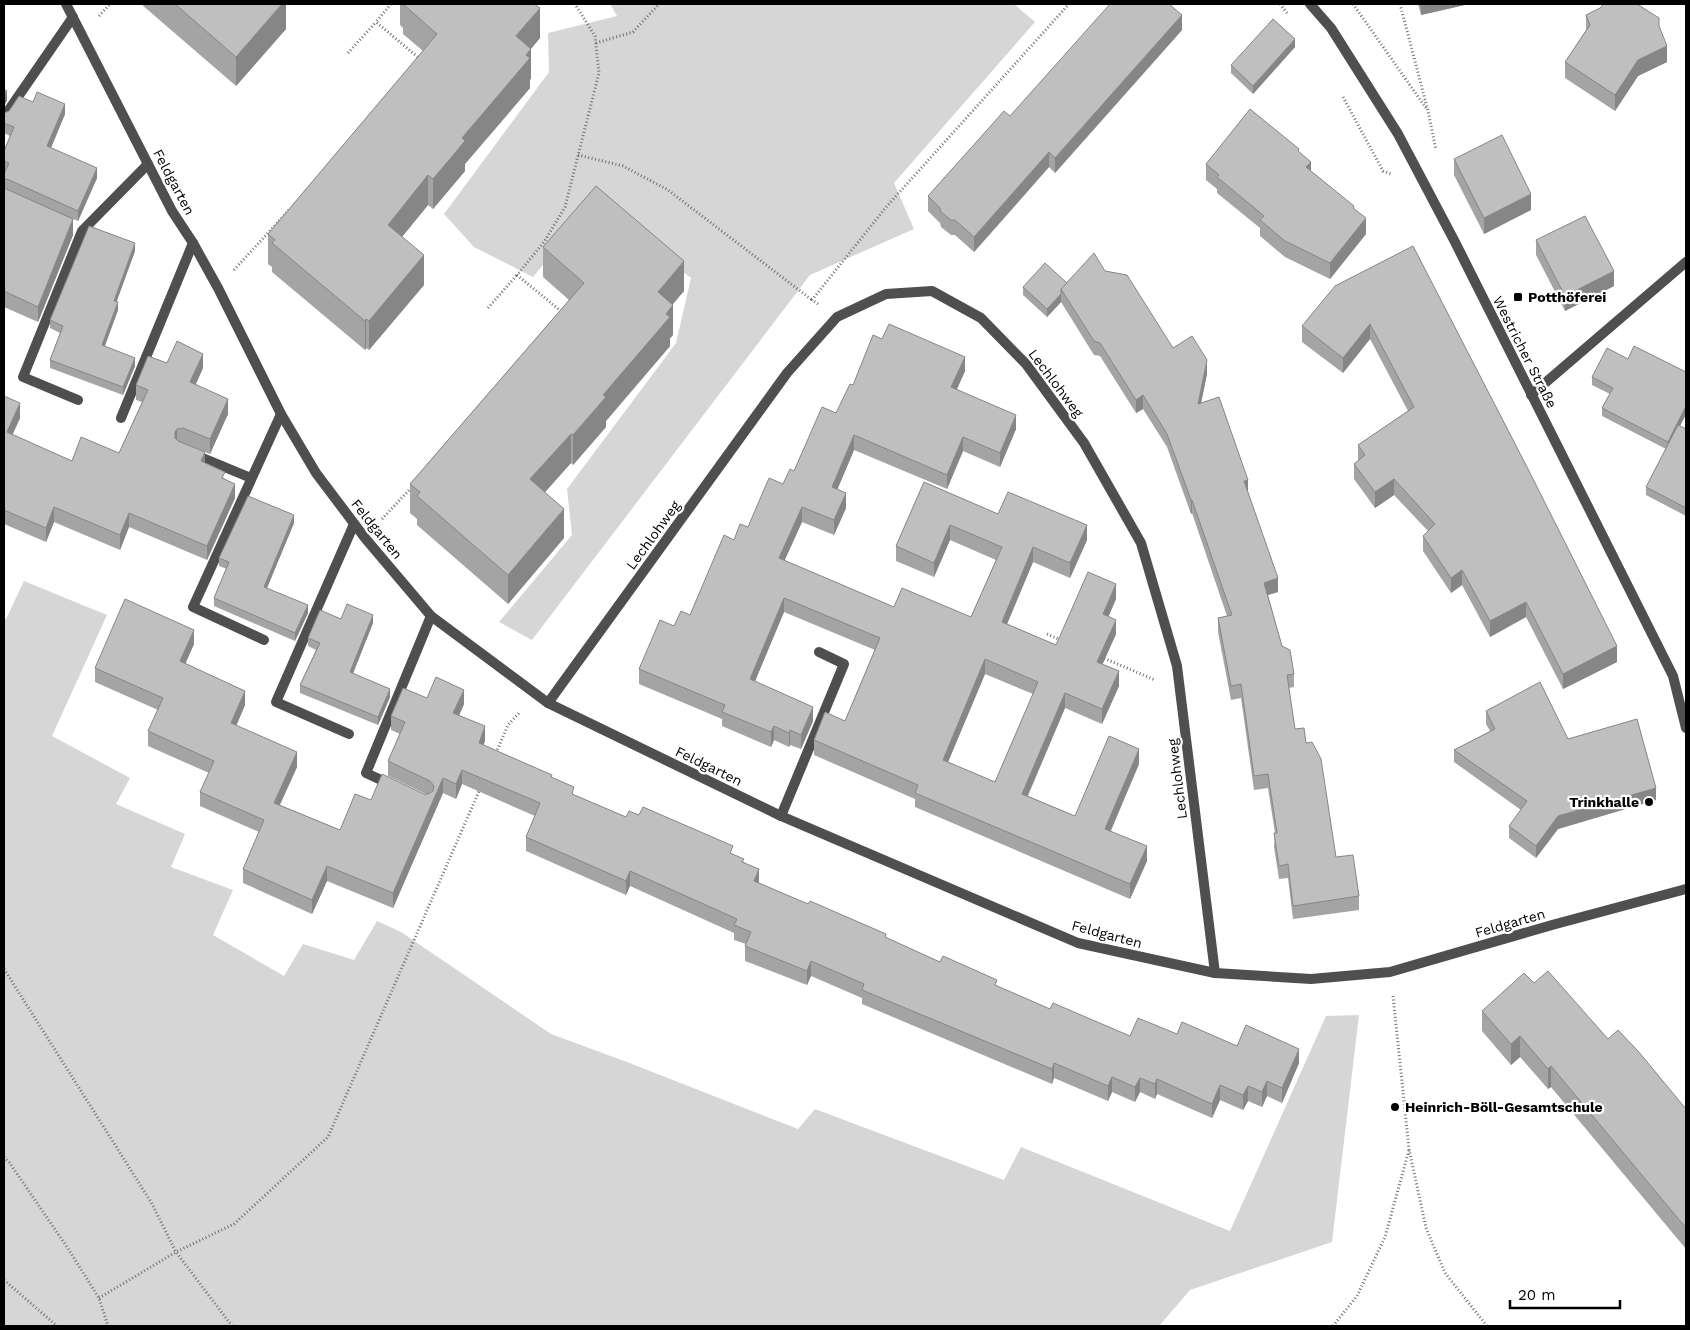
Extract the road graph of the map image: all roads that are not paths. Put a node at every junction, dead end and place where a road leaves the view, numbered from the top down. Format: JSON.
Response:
{"nodes":[{"id":1,"x":66,"y":4,"type":"edge"},
{"id":2,"x":1310,"y":4,"type":"edge"},
{"id":3,"x":73,"y":17,"type":"junction"},
{"id":4,"x":4,"y":117,"type":"edge"},
{"id":5,"x":148,"y":164,"type":"junction"},
{"id":6,"x":193,"y":243,"type":"junction"},
{"id":7,"x":1686,"y":262,"type":"edge"},
{"id":8,"x":1531,"y":395,"type":"junction"},
{"id":9,"x":78,"y":400,"type":"dead end"},
{"id":10,"x":281,"y":414,"type":"junction"},
{"id":11,"x":121,"y":418,"type":"dead end"},
{"id":12,"x":181,"y":449,"type":"edge"},
{"id":13,"x":251,"y":478,"type":"junction"},
{"id":14,"x":354,"y":524,"type":"junction"},
{"id":15,"x":431,"y":616,"type":"junction"},
{"id":16,"x":264,"y":640,"type":"dead end"},
{"id":17,"x":819,"y":652,"type":"dead end"},
{"id":18,"x":548,"y":703,"type":"junction"},
{"id":19,"x":1686,"y":728,"type":"edge"},
{"id":20,"x":349,"y":734,"type":"dead end"},
{"id":21,"x":401,"y":790,"type":"edge"},
{"id":22,"x":781,"y":816,"type":"junction"},
{"id":23,"x":1686,"y":889,"type":"edge"},
{"id":24,"x":1215,"y":973,"type":"junction"}],
"edges":[{"from":1,"to":3,"type":"street","name":"Feldgarten"},
{"from":2,"to":8,"type":"street","name":"Westricher Straße"},
{"from":3,"to":4,"type":"street"},
{"from":3,"to":5,"type":"street","name":"Feldgarten"},
{"from":5,"to":6,"type":"street","name":"Feldgarten"},
{"from":5,"to":9,"type":"street"},
{"from":6,"to":10,"type":"street","name":"Feldgarten"},
{"from":6,"to":11,"type":"street"},
{"from":7,"to":8,"type":"street"},
{"from":8,"to":19,"type":"street","name":"Westricher Straße"},
{"from":10,"to":13,"type":"street"},
{"from":10,"to":14,"type":"street","name":"Feldgarten"},
{"from":12,"to":13,"type":"street"},
{"from":13,"to":16,"type":"street"},
{"from":14,"to":15,"type":"street","name":"Feldgarten"},
{"from":14,"to":20,"type":"street"},
{"from":15,"to":18,"type":"street","name":"Feldgarten"},
{"from":15,"to":21,"type":"street"},
{"from":17,"to":22,"type":"street"},
{"from":18,"to":22,"type":"street","name":"Feldgarten"},
{"from":18,"to":24,"type":"street","name":"Lechlohweg"},
{"from":22,"to":24,"type":"street","name":"Feldgarten"},
{"from":23,"to":24,"type":"street","name":"Feldgarten"}]}
